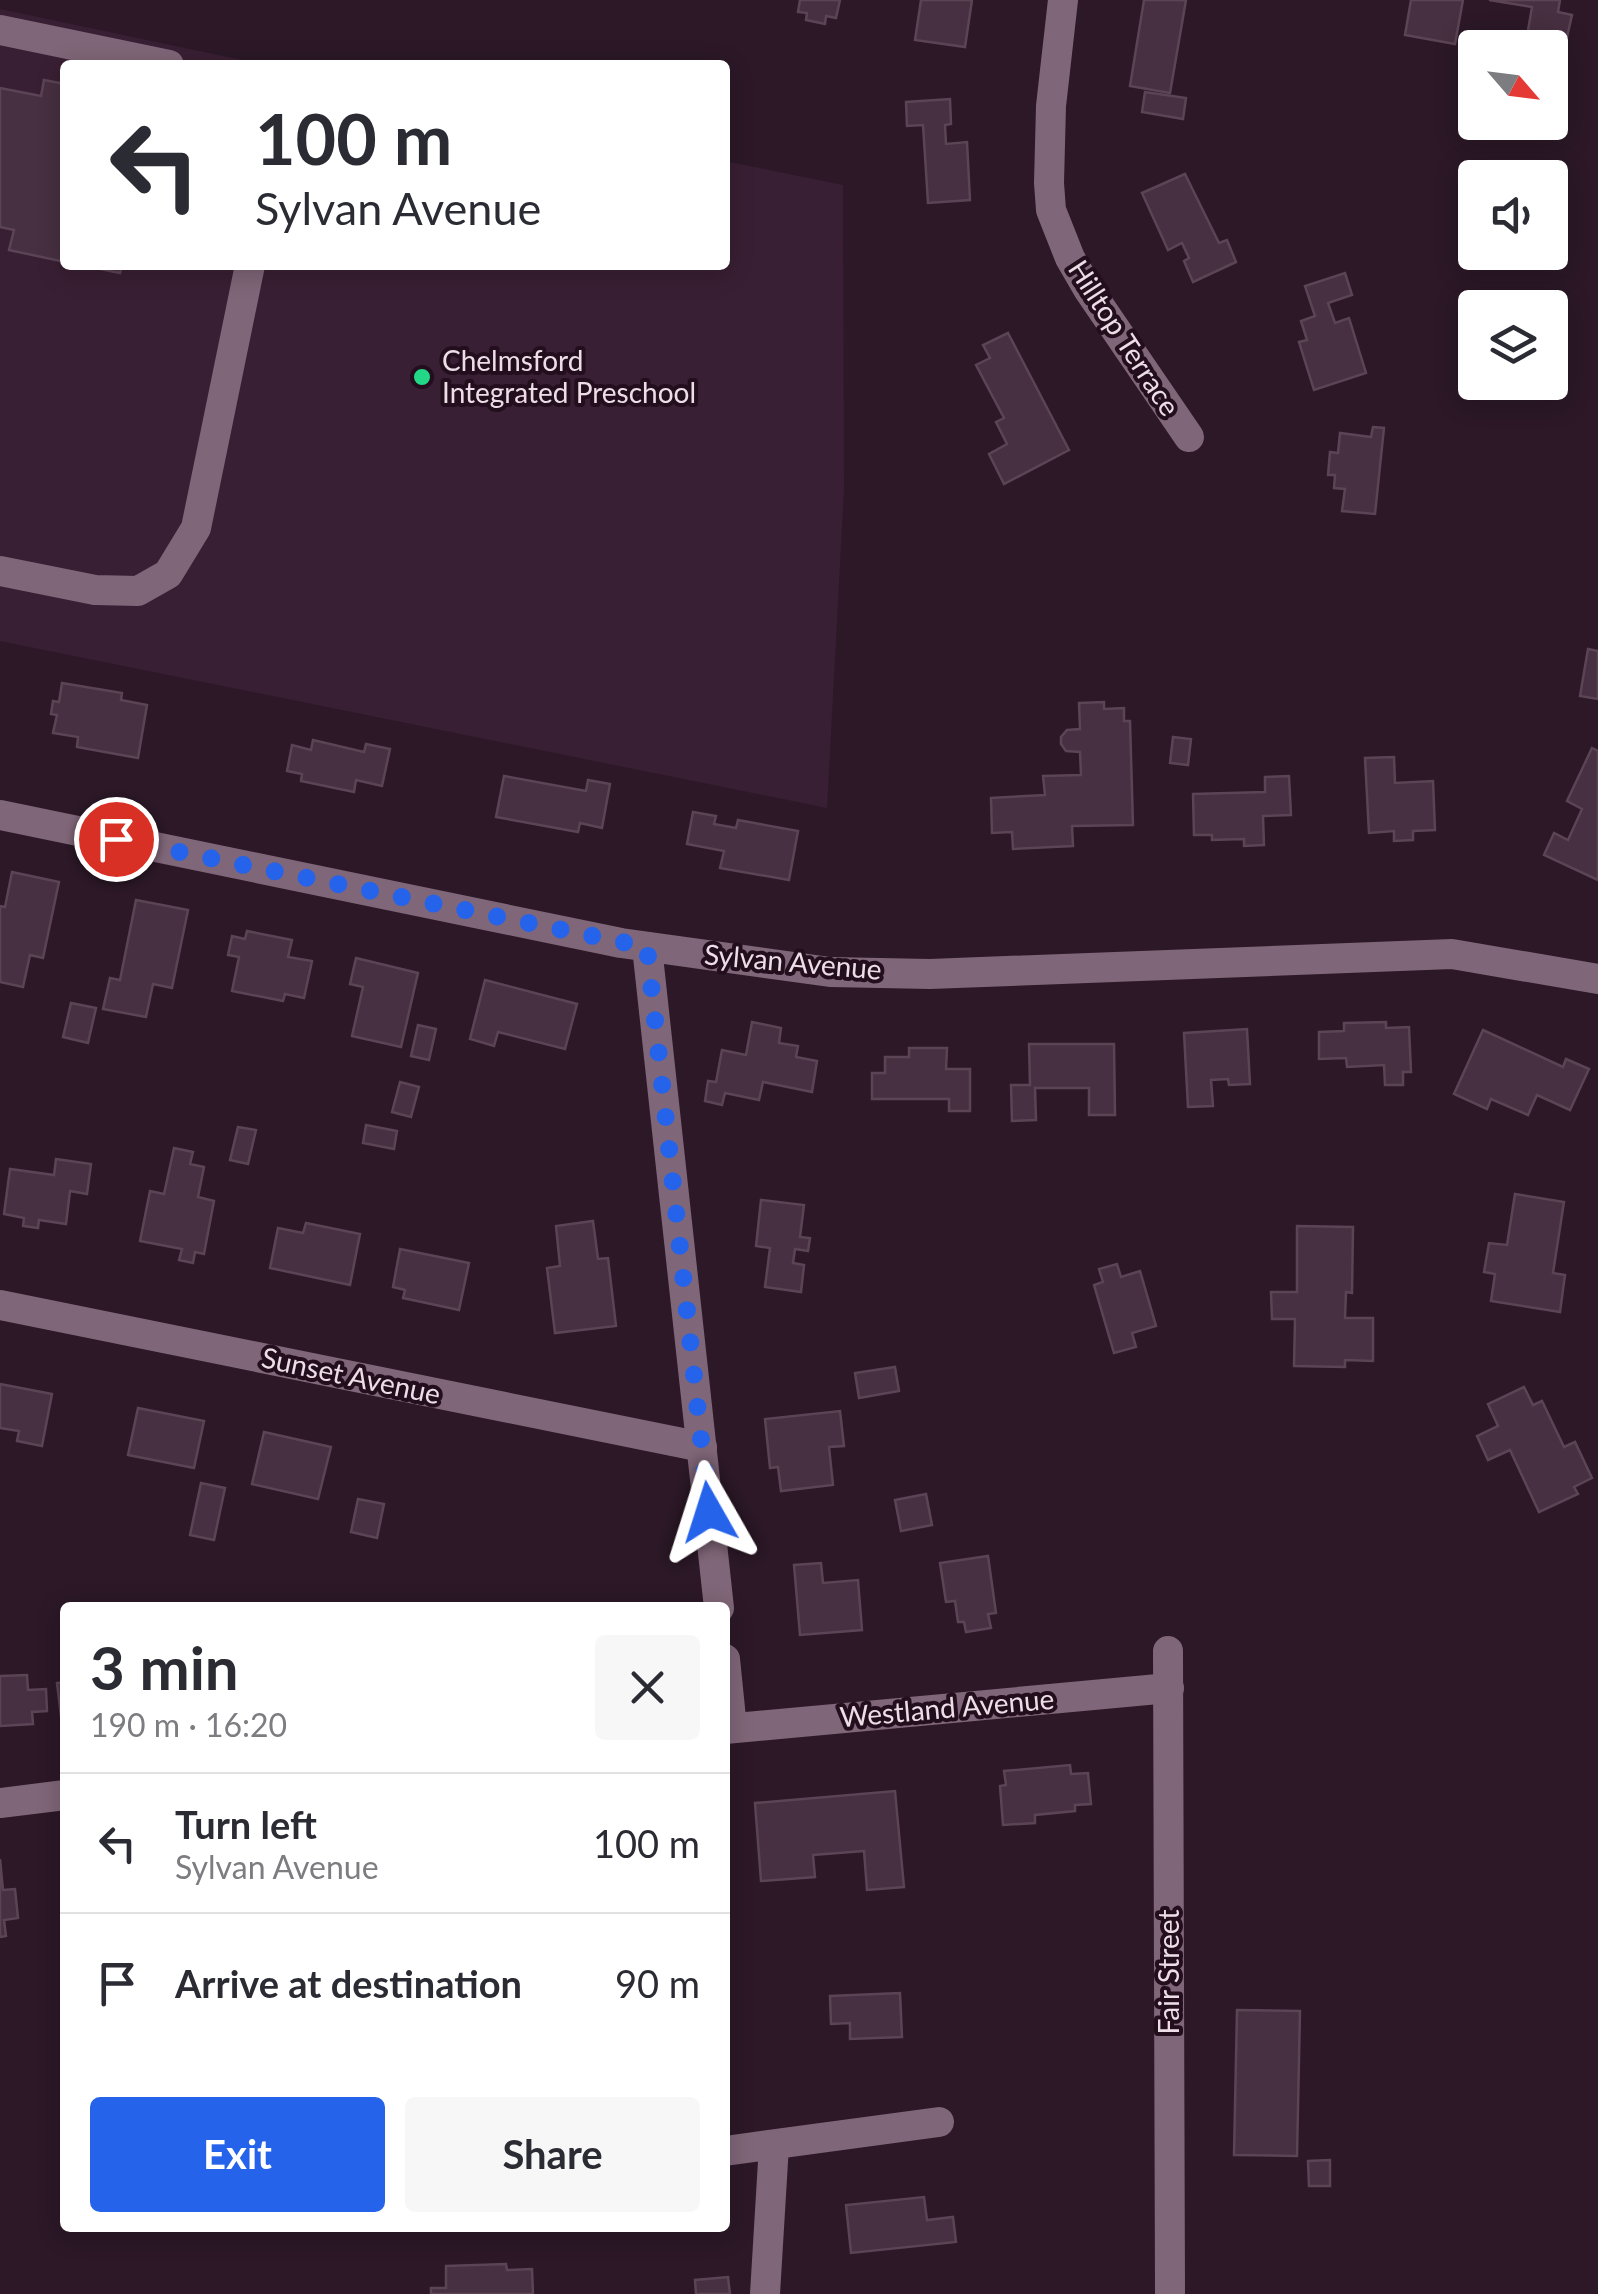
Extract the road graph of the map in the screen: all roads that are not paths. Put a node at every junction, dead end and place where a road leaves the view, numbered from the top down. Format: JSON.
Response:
{"nodes":[{"id":1,"x":1062,"y":0,"type":"edge"},
{"id":2,"x":0,"y":30,"type":"edge"},
{"id":3,"x":145,"y":60,"type":"edge"},
{"id":4,"x":249,"y":270,"type":"edge"},
{"id":5,"x":1189,"y":437,"type":"dead end"},
{"id":6,"x":0,"y":571,"type":"edge"},
{"id":7,"x":0,"y":815,"type":"edge"},
{"id":8,"x":647,"y":947,"type":"junction"},
{"id":9,"x":1598,"y":979,"type":"edge"},
{"id":10,"x":0,"y":1304,"type":"edge"},
{"id":11,"x":702,"y":1448,"type":"junction"},
{"id":12,"x":719,"y":1602,"type":"edge"},
{"id":13,"x":1168,"y":1651,"type":"dead end"},
{"id":14,"x":1168,"y":1688,"type":"junction"},
{"id":15,"x":730,"y":1728,"type":"edge"},
{"id":16,"x":60,"y":1796,"type":"edge"},
{"id":17,"x":0,"y":1802,"type":"edge"},
{"id":18,"x":939,"y":2122,"type":"dead end"},
{"id":19,"x":774,"y":2144,"type":"junction"},
{"id":20,"x":730,"y":2150,"type":"edge"},
{"id":21,"x":765,"y":2294,"type":"edge"},
{"id":22,"x":1170,"y":2294,"type":"edge"}],
"edges":[{"from":1,"to":5,"type":"street","name":"Hilltop Terrace"},
{"from":2,"to":3,"type":"street"},
{"from":4,"to":6,"type":"street"},
{"from":7,"to":8,"type":"street","name":"Sylvan Avenue"},
{"from":8,"to":9,"type":"street","name":"Sylvan Avenue"},
{"from":8,"to":11,"type":"street"},
{"from":10,"to":11,"type":"street","name":"Sunset Avenue"},
{"from":11,"to":12,"type":"street"},
{"from":13,"to":14,"type":"street","name":"Fair Street"},
{"from":14,"to":15,"type":"street","name":"Westland Avenue"},
{"from":14,"to":22,"type":"street","name":"Fair Street"},
{"from":16,"to":17,"type":"street"},
{"from":18,"to":19,"type":"street"},
{"from":19,"to":20,"type":"street"},
{"from":19,"to":21,"type":"street"}]}
